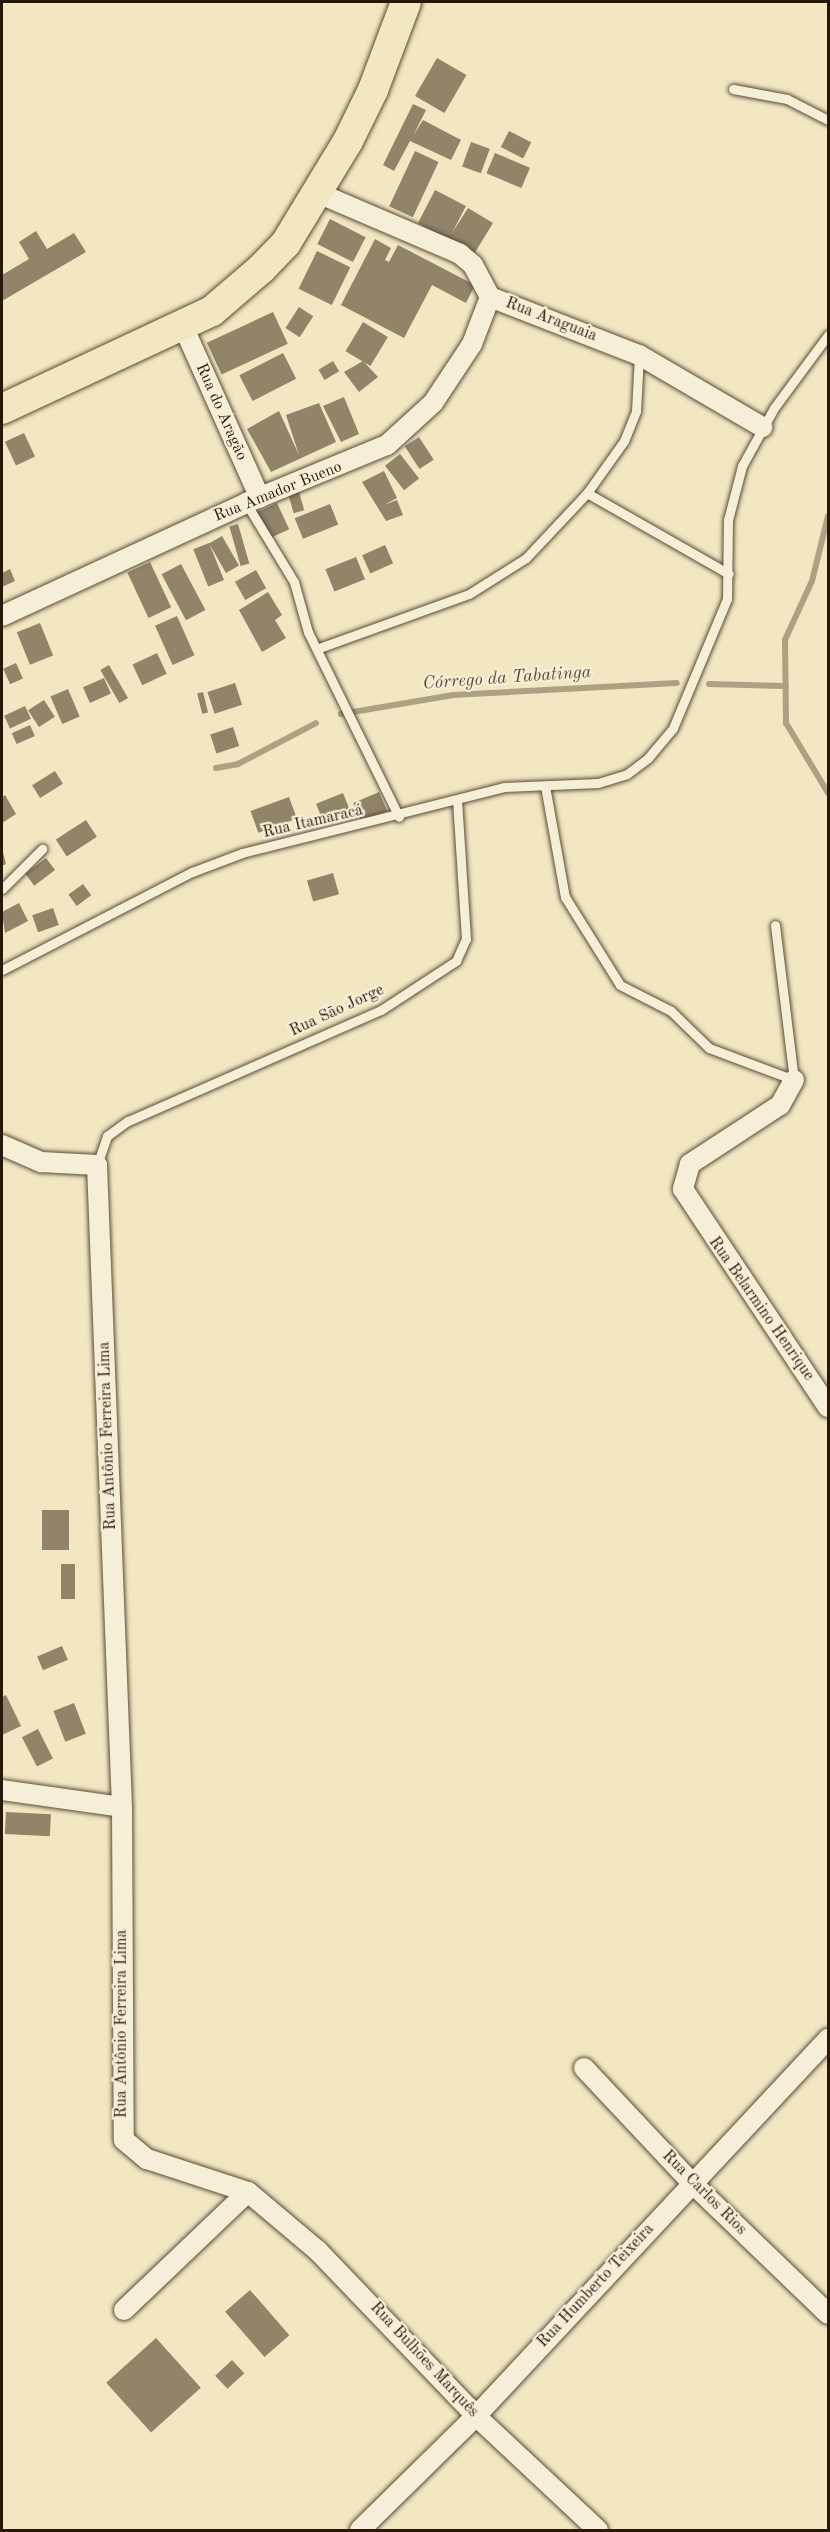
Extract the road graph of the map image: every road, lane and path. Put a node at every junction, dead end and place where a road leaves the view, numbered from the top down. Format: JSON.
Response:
{"nodes":[{"id":1,"x":406,"y":2,"type":"edge"},
{"id":2,"x":733,"y":89,"type":"dead end"},
{"id":3,"x":828,"y":120,"type":"edge"},
{"id":4,"x":318,"y":194,"type":"junction"},
{"id":5,"x":490,"y":297,"type":"junction"},
{"id":6,"x":183,"y":326,"type":"junction"},
{"id":7,"x":828,"y":335,"type":"edge"},
{"id":8,"x":639,"y":355,"type":"junction"},
{"id":9,"x":2,"y":409,"type":"edge"},
{"id":10,"x":762,"y":427,"type":"junction"},
{"id":11,"x":587,"y":493,"type":"junction"},
{"id":12,"x":253,"y":500,"type":"junction"},
{"id":13,"x":729,"y":574,"type":"junction"},
{"id":14,"x":2,"y":616,"type":"edge"},
{"id":15,"x":319,"y":648,"type":"junction"},
{"id":16,"x":545,"y":786,"type":"junction"},
{"id":17,"x":457,"y":801,"type":"junction"},
{"id":18,"x":399,"y":817,"type":"junction"},
{"id":19,"x":42,"y":849,"type":"dead end"},
{"id":20,"x":2,"y":889,"type":"edge"},
{"id":21,"x":775,"y":925,"type":"dead end"},
{"id":22,"x":2,"y":970,"type":"edge"},
{"id":23,"x":794,"y":1080,"type":"junction"},
{"id":24,"x":2,"y":1145,"type":"edge"},
{"id":25,"x":97,"y":1165,"type":"junction"},
{"id":26,"x":828,"y":1407,"type":"edge"},
{"id":27,"x":2,"y":1790,"type":"edge"},
{"id":28,"x":122,"y":1807,"type":"junction"},
{"id":29,"x":828,"y":2039,"type":"edge"},
{"id":30,"x":584,"y":2068,"type":"dead end"},
{"id":31,"x":691,"y":2182,"type":"junction"},
{"id":32,"x":248,"y":2192,"type":"junction"},
{"id":33,"x":124,"y":2310,"type":"dead end"},
{"id":34,"x":828,"y":2314,"type":"edge"},
{"id":35,"x":476,"y":2416,"type":"junction"},
{"id":36,"x":360,"y":2530,"type":"edge"},
{"id":37,"x":598,"y":2530,"type":"edge"}],
"edges":[{"from":1,"to":4,"type":"main road"},
{"from":2,"to":3,"type":"lane"},
{"from":4,"to":5,"type":"street","name":"Rua Araguaia"},
{"from":4,"to":6,"type":"main road"},
{"from":5,"to":8,"type":"street","name":"Rua Araguaia"},
{"from":5,"to":12,"type":"street","name":"Rua Amador Bueno"},
{"from":6,"to":9,"type":"main road"},
{"from":6,"to":12,"type":"street","name":"Rua do Aragão"},
{"from":7,"to":10,"type":"lane","name":"Rua Itamaracá"},
{"from":8,"to":10,"type":"street","name":"Rua Araguaia"},
{"from":8,"to":11,"type":"lane"},
{"from":10,"to":13,"type":"lane","name":"Rua Itamaracá"},
{"from":11,"to":13,"type":"lane"},
{"from":11,"to":15,"type":"lane"},
{"from":12,"to":14,"type":"street","name":"Rua Amador Bueno"},
{"from":12,"to":15,"type":"lane"},
{"from":13,"to":16,"type":"lane","name":"Rua Itamaracá"},
{"from":15,"to":18,"type":"lane"},
{"from":16,"to":17,"type":"lane","name":"Rua Itamaracá"},
{"from":16,"to":23,"type":"lane"},
{"from":17,"to":18,"type":"lane","name":"Rua Itamaracá"},
{"from":17,"to":25,"type":"lane","name":"Rua São Jorge"},
{"from":18,"to":22,"type":"lane","name":"Rua Itamaracá"},
{"from":19,"to":20,"type":"lane"},
{"from":21,"to":23,"type":"lane"},
{"from":23,"to":26,"type":"street","name":"Rua Belarmino Henrique"},
{"from":24,"to":25,"type":"street"},
{"from":25,"to":28,"type":"street","name":"Rua Antônio Ferreira Lima"},
{"from":27,"to":28,"type":"street"},
{"from":28,"to":32,"type":"street","name":"Rua Antônio Ferreira Lima"},
{"from":29,"to":31,"type":"street","name":"Rua Humberto Teixeira"},
{"from":30,"to":31,"type":"street","name":"Rua Carlos Rios"},
{"from":31,"to":34,"type":"street","name":"Rua Carlos Rios"},
{"from":31,"to":35,"type":"street","name":"Rua Humberto Teixeira"},
{"from":32,"to":33,"type":"street"},
{"from":32,"to":35,"type":"street","name":"Rua Bulhões Marquês"},
{"from":35,"to":36,"type":"street","name":"Rua Humberto Teixeira"},
{"from":35,"to":37,"type":"street","name":"Rua Bulhões Marquês"}]}
